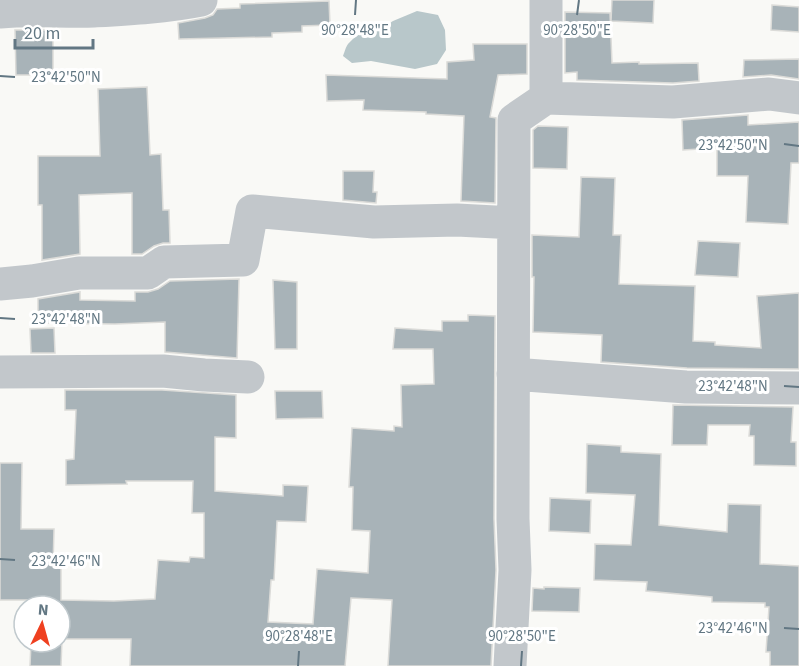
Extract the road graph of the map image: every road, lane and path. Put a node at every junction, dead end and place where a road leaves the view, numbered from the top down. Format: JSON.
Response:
{"nodes":[{"id":1,"x":201,"y":0,"type":"edge"},
{"id":2,"x":546,"y":0,"type":"edge"},
{"id":3,"x":0,"y":12,"type":"edge"},
{"id":4,"x":546,"y":98,"type":"junction"},
{"id":5,"x":799,"y":98,"type":"edge"},
{"id":6,"x":513,"y":223,"type":"junction"},
{"id":7,"x":0,"y":284,"type":"edge"},
{"id":8,"x":0,"y":372,"type":"edge"},
{"id":9,"x":513,"y":374,"type":"junction"},
{"id":10,"x":248,"y":377,"type":"dead end"},
{"id":11,"x":799,"y":388,"type":"edge"},
{"id":12,"x":510,"y":666,"type":"edge"}],
"edges":[{"from":1,"to":3,"type":"street"},
{"from":2,"to":4,"type":"street"},
{"from":4,"to":5,"type":"street"},
{"from":4,"to":6,"type":"street"},
{"from":6,"to":7,"type":"street"},
{"from":6,"to":9,"type":"street"},
{"from":8,"to":10,"type":"street"},
{"from":9,"to":11,"type":"street"},
{"from":9,"to":12,"type":"street"}]}
